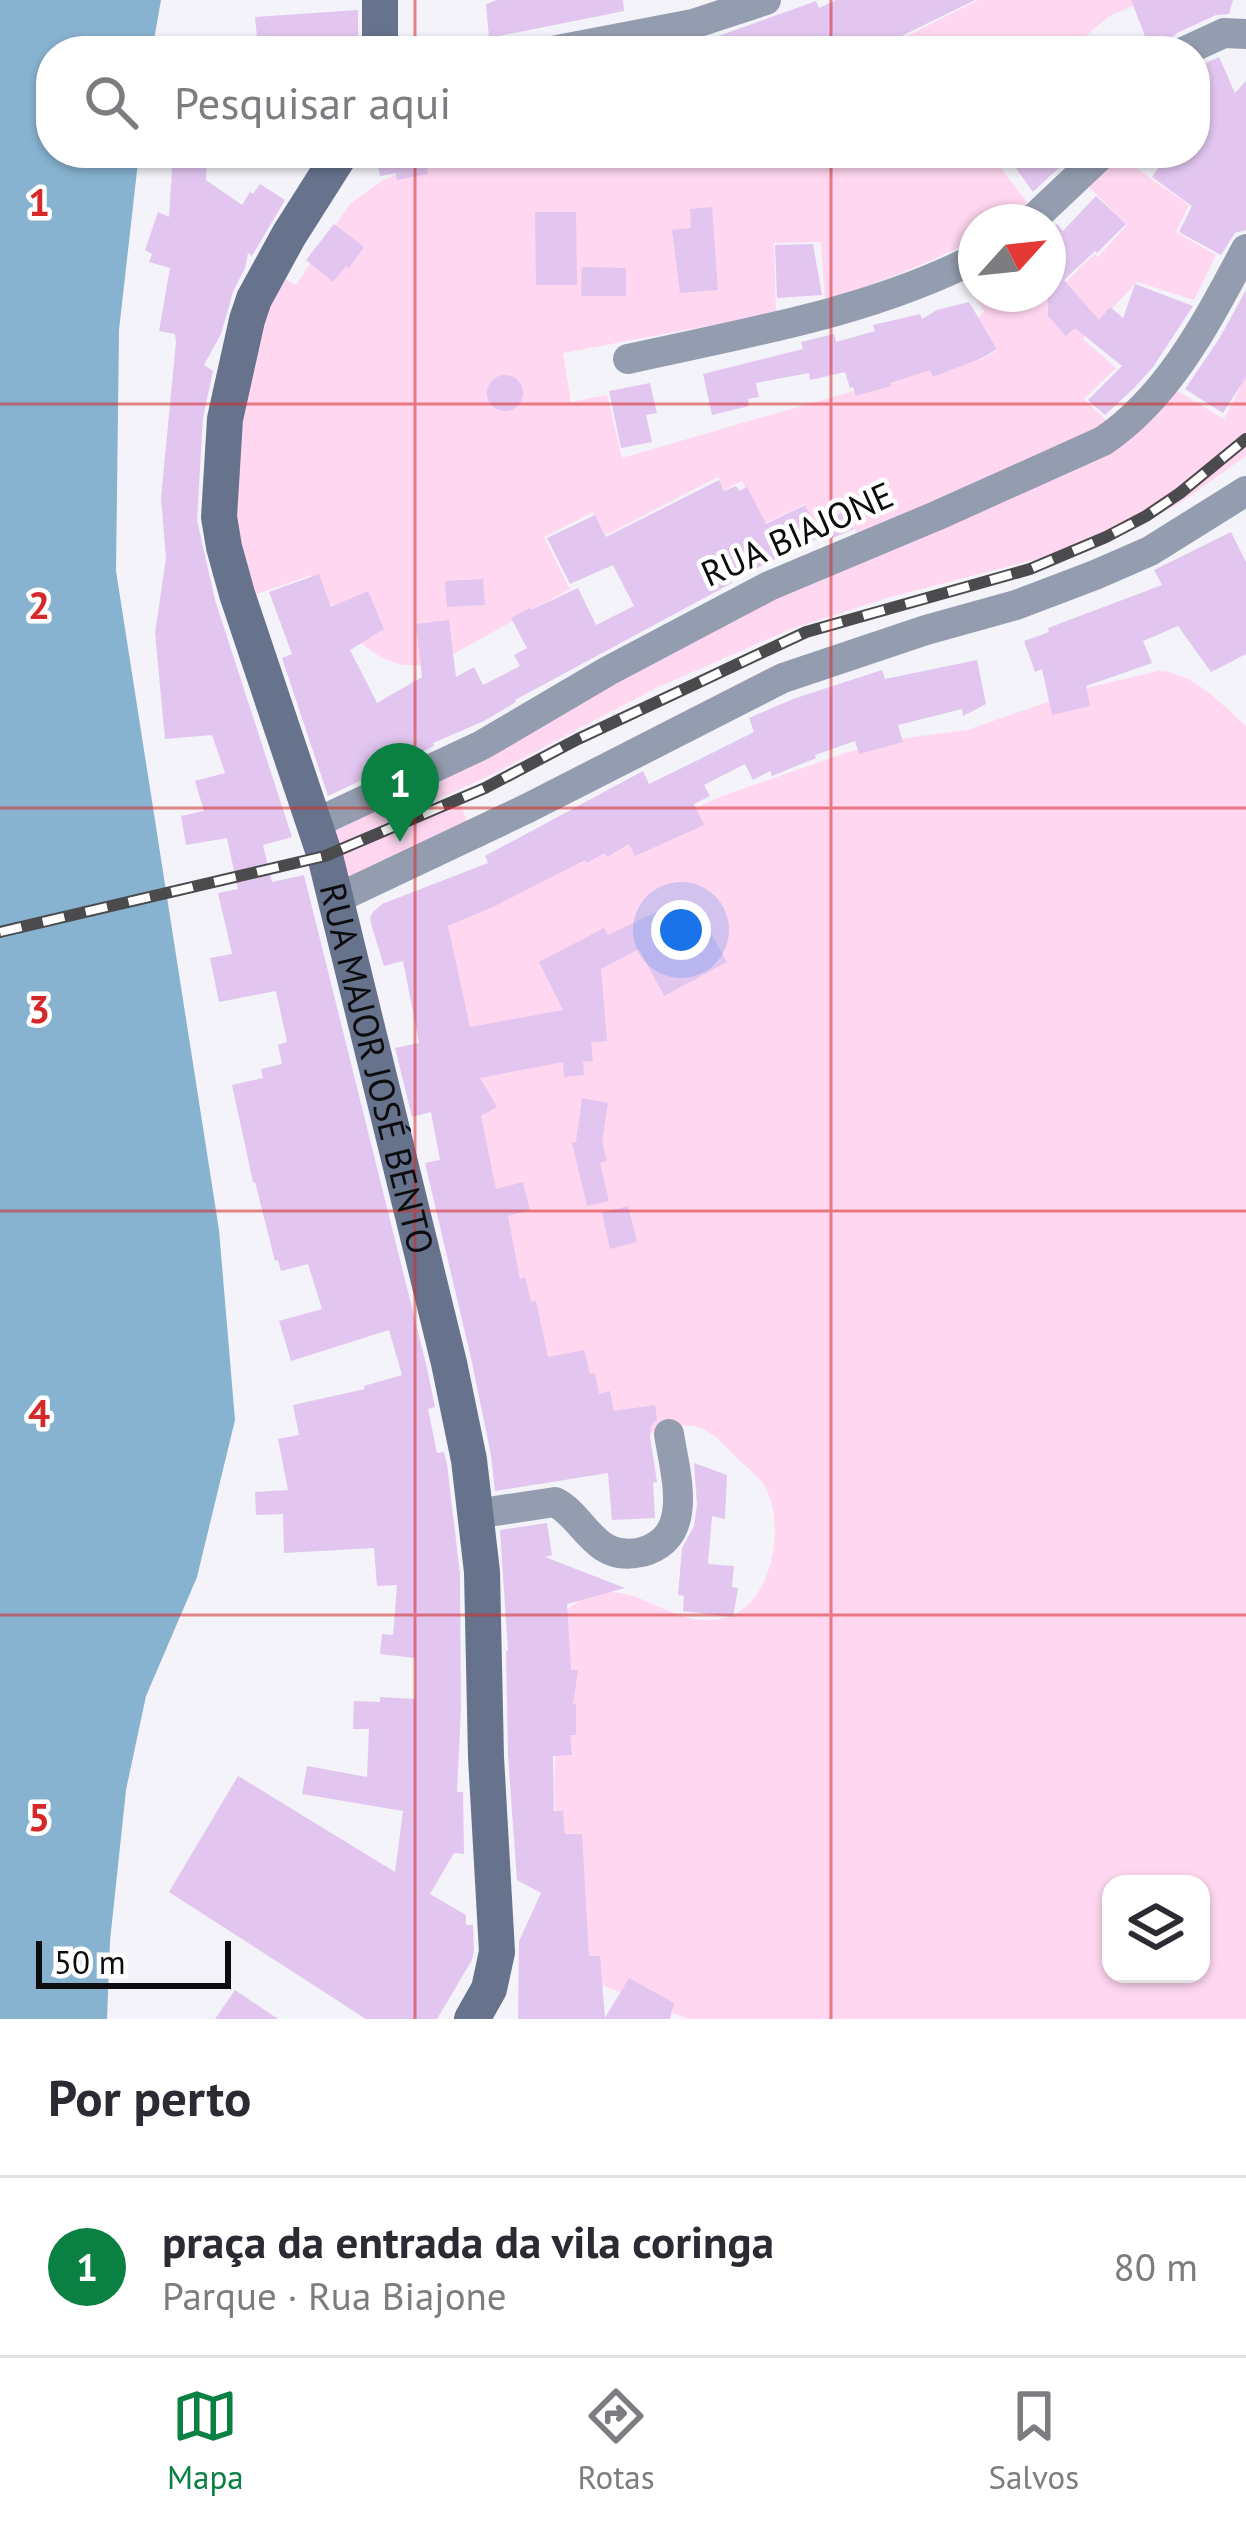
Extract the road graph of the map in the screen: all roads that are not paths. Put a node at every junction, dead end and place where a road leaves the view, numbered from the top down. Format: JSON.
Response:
{"nodes":[{"id":1,"x":380,"y":0,"type":"edge"},
{"id":2,"x":766,"y":0,"type":"edge"},
{"id":3,"x":1246,"y":34,"type":"edge"},
{"id":4,"x":380,"y":36,"type":"edge"},
{"id":5,"x":630,"y":36,"type":"edge"},
{"id":6,"x":1210,"y":39,"type":"edge"},
{"id":7,"x":331,"y":168,"type":"edge"},
{"id":8,"x":1087,"y":168,"type":"edge"},
{"id":9,"x":1049,"y":204,"type":"edge"},
{"id":10,"x":1246,"y":249,"type":"edge"},
{"id":11,"x":958,"y":267,"type":"edge"},
{"id":12,"x":628,"y":359,"type":"dead end"},
{"id":13,"x":1245,"y":496,"type":"edge"},
{"id":14,"x":316,"y":823,"type":"junction"},
{"id":15,"x":336,"y":899,"type":"junction"},
{"id":16,"x":669,"y":1434,"type":"dead end"},
{"id":17,"x":475,"y":1514,"type":"junction"},
{"id":18,"x":472,"y":2019,"type":"edge"}],
"edges":[{"from":1,"to":4,"type":"street"},
{"from":2,"to":5,"type":"street"},
{"from":3,"to":6,"type":"street"},
{"from":7,"to":14,"type":"street","name":"RUA MAJOR JOSÉ BENTO"},
{"from":8,"to":9,"type":"street"},
{"from":10,"to":14,"type":"street","name":"RUA BIAJONE"},
{"from":11,"to":12,"type":"street"},
{"from":13,"to":15,"type":"street"},
{"from":14,"to":15,"type":"street","name":"RUA MAJOR JOSÉ BENTO"},
{"from":15,"to":17,"type":"street","name":"RUA MAJOR JOSÉ BENTO"},
{"from":16,"to":17,"type":"street"},
{"from":17,"to":18,"type":"street","name":"RUA MAJOR JOSÉ BENTO"}]}
